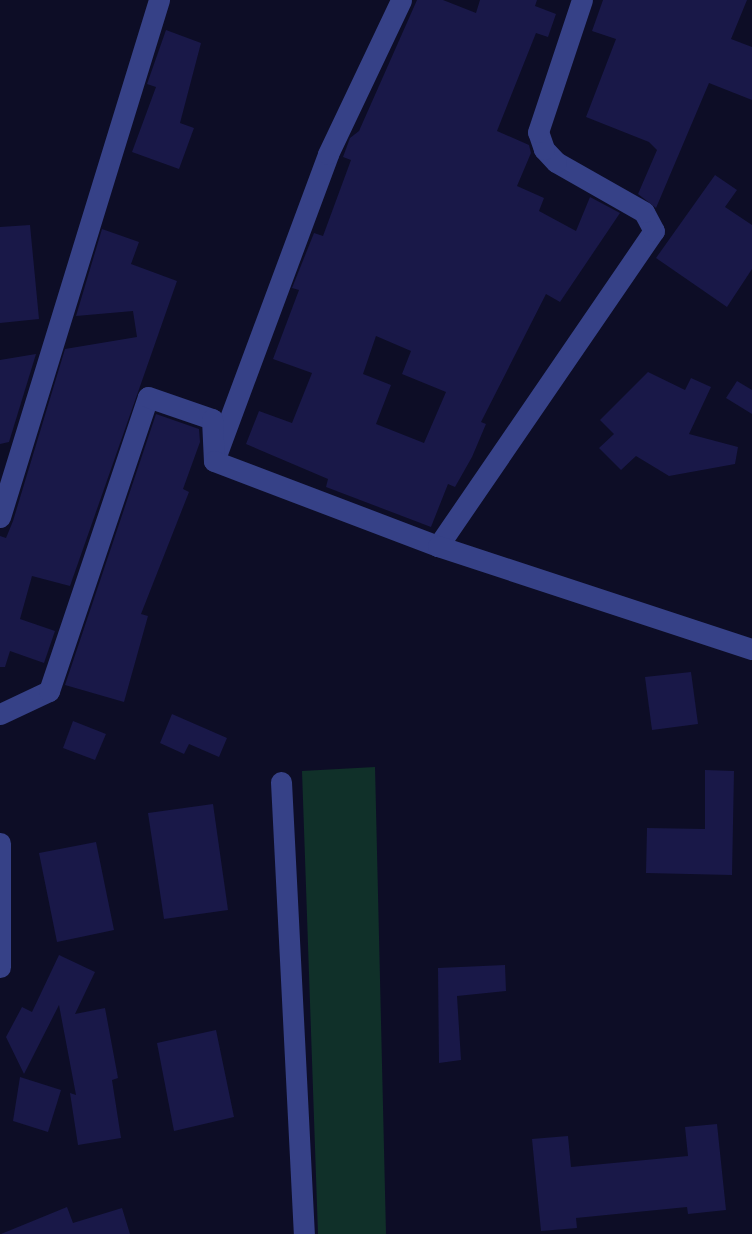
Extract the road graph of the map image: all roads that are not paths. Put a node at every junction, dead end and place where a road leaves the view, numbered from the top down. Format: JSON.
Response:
{"nodes":[{"id":1,"x":159,"y":0,"type":"edge"},
{"id":2,"x":401,"y":0,"type":"edge"},
{"id":3,"x":582,"y":0,"type":"edge"},
{"id":4,"x":214,"y":461,"type":"junction"},
{"id":5,"x":0,"y":517,"type":"edge"},
{"id":6,"x":438,"y":547,"type":"junction"},
{"id":7,"x":752,"y":649,"type":"edge"},
{"id":8,"x":0,"y":714,"type":"edge"},
{"id":9,"x":281,"y":782,"type":"dead end"},
{"id":10,"x":0,"y":843,"type":"edge"},
{"id":11,"x":2,"y":867,"type":"edge"},
{"id":12,"x":0,"y":967,"type":"edge"},
{"id":13,"x":304,"y":1234,"type":"edge"}],
"edges":[{"from":1,"to":5,"type":"street"},
{"from":2,"to":4,"type":"street"},
{"from":3,"to":6,"type":"street"},
{"from":4,"to":6,"type":"street"},
{"from":4,"to":8,"type":"street"},
{"from":6,"to":7,"type":"street"},
{"from":9,"to":13,"type":"street"},
{"from":10,"to":11,"type":"street"},
{"from":11,"to":12,"type":"street"}]}
